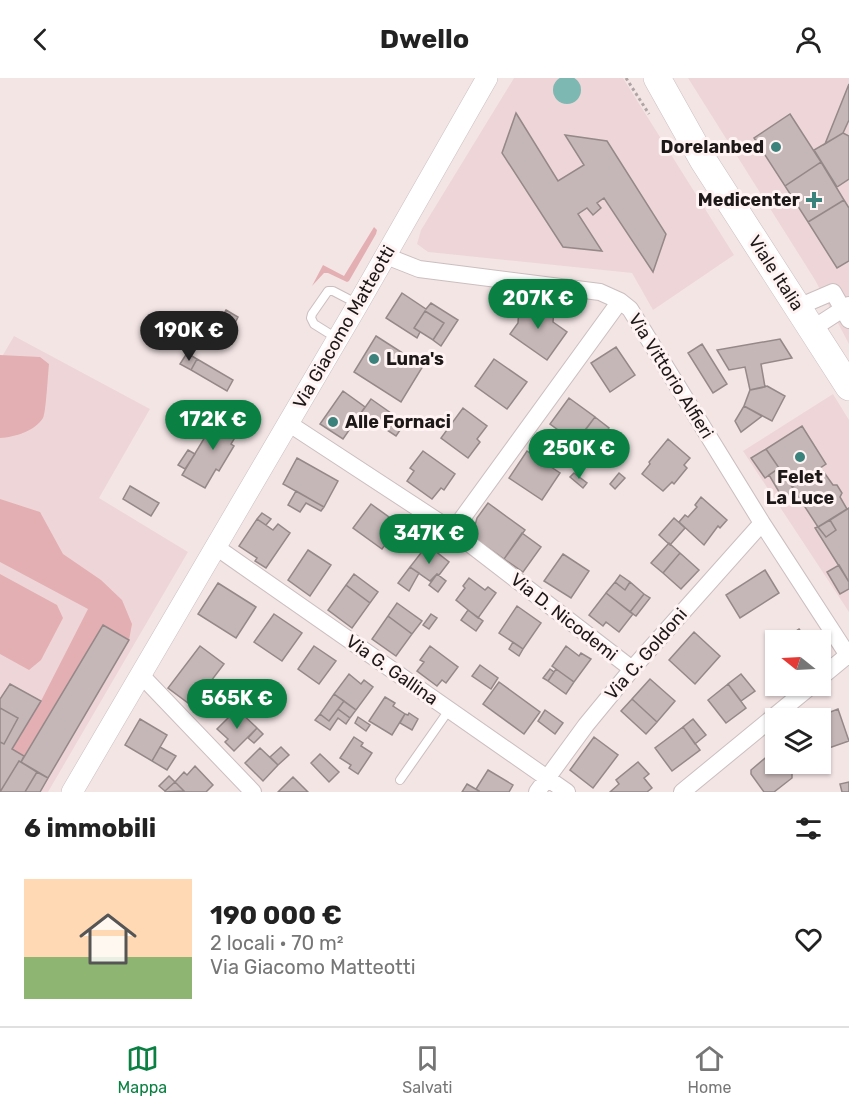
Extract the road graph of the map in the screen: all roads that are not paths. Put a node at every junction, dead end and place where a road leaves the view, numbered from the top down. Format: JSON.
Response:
{"nodes":[{"id":1,"x":487,"y":78,"type":"edge"},
{"id":2,"x":643,"y":78,"type":"edge"},
{"id":3,"x":657,"y":78,"type":"edge"},
{"id":4,"x":703,"y":160,"type":"junction"},
{"id":5,"x":386,"y":256,"type":"junction"},
{"id":6,"x":620,"y":301,"type":"junction"},
{"id":7,"x":358,"y":304,"type":"junction"},
{"id":8,"x":847,"y":312,"type":"edge"},
{"id":9,"x":805,"y":318,"type":"junction"},
{"id":10,"x":338,"y":339,"type":"junction"},
{"id":11,"x":849,"y":387,"type":"edge"},
{"id":12,"x":288,"y":423,"type":"junction"},
{"id":13,"x":762,"y":523,"type":"junction"},
{"id":14,"x":453,"y":531,"type":"junction"},
{"id":15,"x":216,"y":547,"type":"junction"},
{"id":16,"x":849,"y":656,"type":"edge"},
{"id":17,"x":632,"y":669,"type":"junction"},
{"id":18,"x":831,"y":670,"type":"edge"},
{"id":19,"x":141,"y":675,"type":"junction"},
{"id":20,"x":799,"y":696,"type":"edge"},
{"id":21,"x":449,"y":710,"type":"junction"},
{"id":22,"x":547,"y":778,"type":"junction"},
{"id":23,"x":400,"y":780,"type":"dead end"},
{"id":24,"x":72,"y":792,"type":"edge"},
{"id":25,"x":253,"y":792,"type":"edge"},
{"id":26,"x":537,"y":792,"type":"edge"},
{"id":27,"x":567,"y":792,"type":"edge"},
{"id":28,"x":682,"y":792,"type":"edge"}],
"edges":[{"from":1,"to":5,"type":"street","name":"Via Giacomo Matteotti"},
{"from":2,"to":4,"type":"main road"},
{"from":3,"to":4,"type":"main road"},
{"from":4,"to":9,"type":"main road","name":"Viale Italia"},
{"from":5,"to":6,"type":"street","name":"Via Vittorio Alfieri"},
{"from":5,"to":7,"type":"street","name":"Via Giacomo Matteotti"},
{"from":6,"to":13,"type":"street","name":"Via Vittorio Alfieri"},
{"from":6,"to":14,"type":"street"},
{"from":7,"to":10,"type":"street","name":"Via Giacomo Matteotti"},
{"from":7,"to":10,"type":"lane"},
{"from":8,"to":9,"type":"street"},
{"from":8,"to":9,"type":"street"},
{"from":9,"to":11,"type":"main road","name":"Viale Italia"},
{"from":10,"to":12,"type":"street","name":"Via Giacomo Matteotti"},
{"from":12,"to":14,"type":"street","name":"Via D. Nicodemi"},
{"from":12,"to":15,"type":"street","name":"Via Giacomo Matteotti"},
{"from":13,"to":16,"type":"street","name":"Via Vittorio Alfieri"},
{"from":13,"to":17,"type":"street","name":"Via C. Goldoni"},
{"from":14,"to":17,"type":"street","name":"Via D. Nicodemi"},
{"from":15,"to":19,"type":"street","name":"Via Giacomo Matteotti"},
{"from":15,"to":21,"type":"street","name":"Via G. Gallina"},
{"from":16,"to":18,"type":"street"},
{"from":17,"to":22,"type":"street","name":"Via C. Goldoni"},
{"from":19,"to":24,"type":"street","name":"Via Giacomo Matteotti"},
{"from":19,"to":25,"type":"street"},
{"from":20,"to":28,"type":"street"},
{"from":21,"to":22,"type":"street","name":"Via G. Gallina"},
{"from":21,"to":23,"type":"lane"},
{"from":22,"to":26,"type":"street","name":"Via C. Goldoni"},
{"from":22,"to":27,"type":"street","name":"Via G. Gallina"}]}
